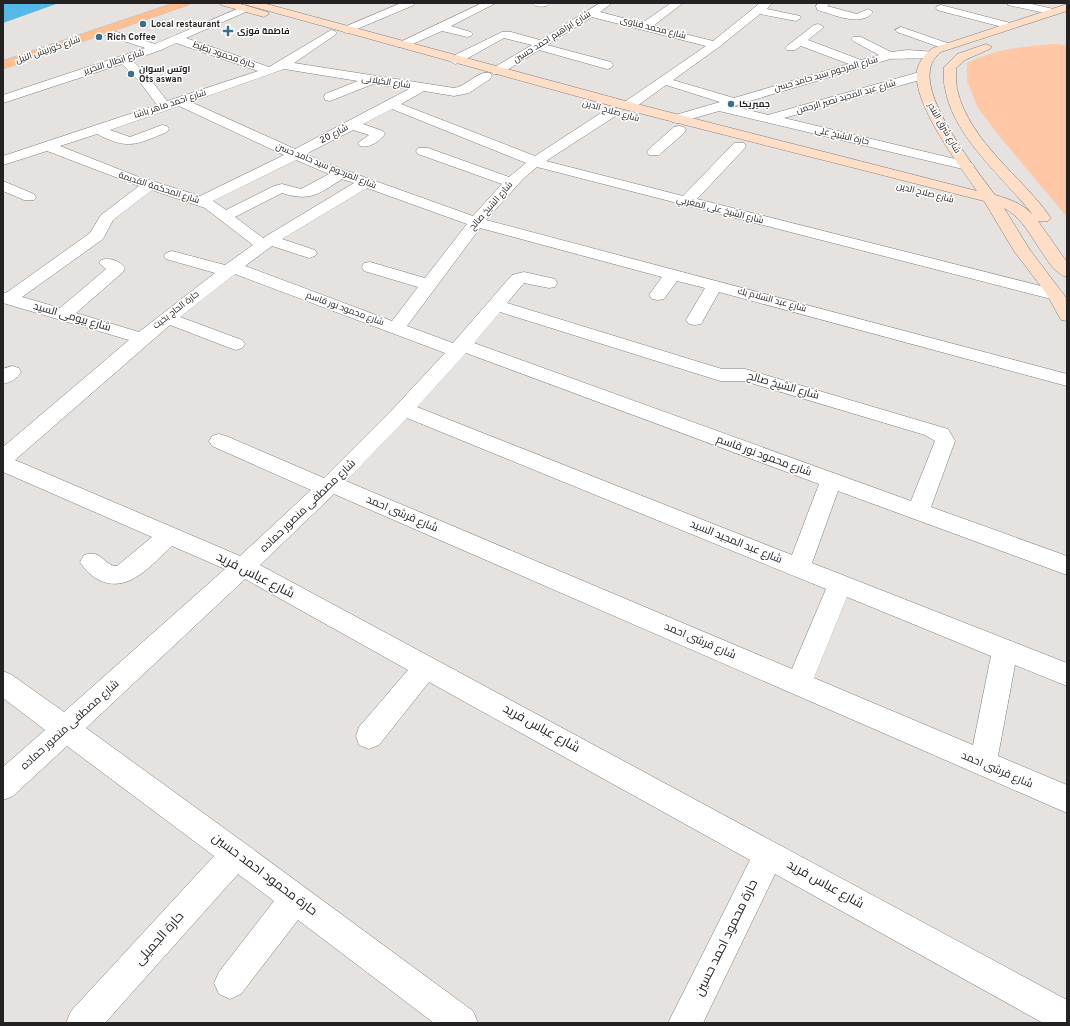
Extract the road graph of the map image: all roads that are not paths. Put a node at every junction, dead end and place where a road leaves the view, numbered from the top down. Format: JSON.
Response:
{"nodes":[{"id":1,"x":154,"y":3,"type":"edge"},
{"id":2,"x":184,"y":3,"type":"edge"},
{"id":3,"x":225,"y":3,"type":"edge"},
{"id":4,"x":384,"y":3,"type":"edge"},
{"id":5,"x":410,"y":3,"type":"edge"},
{"id":6,"x":537,"y":3,"type":"edge"},
{"id":7,"x":545,"y":3,"type":"edge"},
{"id":8,"x":607,"y":3,"type":"edge"},
{"id":9,"x":678,"y":3,"type":"edge"},
{"id":10,"x":825,"y":3,"type":"edge"},
{"id":11,"x":1012,"y":3,"type":"edge"},
{"id":12,"x":250,"y":4,"type":"edge"},
{"id":13,"x":763,"y":6,"type":"edge"},
{"id":14,"x":1067,"y":7,"type":"edge"},
{"id":15,"x":395,"y":8,"type":"junction"},
{"id":16,"x":492,"y":8,"type":"edge"},
{"id":17,"x":941,"y":8,"type":"dead end"},
{"id":18,"x":868,"y":12,"type":"dead end"},
{"id":19,"x":1054,"y":12,"type":"junction"},
{"id":20,"x":591,"y":13,"type":"junction"},
{"id":21,"x":796,"y":18,"type":"dead end"},
{"id":22,"x":1067,"y":21,"type":"edge"},
{"id":23,"x":645,"y":26,"type":"junction"},
{"id":24,"x":1010,"y":26,"type":"junction"},
{"id":25,"x":441,"y":27,"type":"junction"},
{"id":26,"x":818,"y":27,"type":"dead end"},
{"id":27,"x":736,"y":28,"type":"junction"},
{"id":28,"x":346,"y":30,"type":"junction"},
{"id":29,"x":901,"y":30,"type":"dead end"},
{"id":30,"x":103,"y":31,"type":"junction"},
{"id":31,"x":753,"y":32,"type":"dead end"},
{"id":32,"x":331,"y":33,"type":"junction"},
{"id":33,"x":467,"y":34,"type":"dead end"},
{"id":34,"x":788,"y":34,"type":"dead end"},
{"id":35,"x":802,"y":39,"type":"junction"},
{"id":36,"x":857,"y":39,"type":"dead end"},
{"id":37,"x":177,"y":40,"type":"junction"},
{"id":38,"x":715,"y":44,"type":"junction"},
{"id":39,"x":402,"y":45,"type":"junction"},
{"id":40,"x":540,"y":45,"type":"junction"},
{"id":41,"x":946,"y":46,"type":"junction"},
{"id":42,"x":157,"y":48,"type":"junction"},
{"id":43,"x":788,"y":50,"type":"dead end"},
{"id":44,"x":605,"y":52,"type":"dead end"},
{"id":45,"x":3,"y":55,"type":"edge"},
{"id":46,"x":931,"y":55,"type":"junction"},
{"id":47,"x":889,"y":56,"type":"junction"},
{"id":48,"x":124,"y":59,"type":"junction"},
{"id":49,"x":455,"y":60,"type":"junction"},
{"id":50,"x":591,"y":60,"type":"junction"},
{"id":51,"x":282,"y":61,"type":"junction"},
{"id":52,"x":860,"y":64,"type":"junction"},
{"id":53,"x":3,"y":65,"type":"edge"},
{"id":54,"x":607,"y":65,"type":"dead end"},
{"id":55,"x":270,"y":71,"type":"junction"},
{"id":56,"x":492,"y":74,"type":"junction"},
{"id":57,"x":923,"y":74,"type":"junction"},
{"id":58,"x":372,"y":80,"type":"junction"},
{"id":59,"x":664,"y":81,"type":"junction"},
{"id":60,"x":423,"y":87,"type":"junction"},
{"id":61,"x":330,"y":97,"type":"dead end"},
{"id":62,"x":3,"y":98,"type":"edge"},
{"id":63,"x":179,"y":101,"type":"junction"},
{"id":64,"x":734,"y":102,"type":"junction"},
{"id":65,"x":391,"y":104,"type":"junction"},
{"id":66,"x":164,"y":106,"type":"junction"},
{"id":67,"x":628,"y":106,"type":"junction"},
{"id":68,"x":718,"y":106,"type":"junction"},
{"id":69,"x":612,"y":112,"type":"junction"},
{"id":70,"x":769,"y":119,"type":"junction"},
{"id":71,"x":352,"y":125,"type":"junction"},
{"id":72,"x":678,"y":125,"type":"junction"},
{"id":73,"x":98,"y":129,"type":"junction"},
{"id":74,"x":162,"y":129,"type":"dead end"},
{"id":75,"x":365,"y":143,"type":"dead end"},
{"id":76,"x":47,"y":146,"type":"junction"},
{"id":77,"x":739,"y":146,"type":"junction"},
{"id":78,"x":422,"y":151,"type":"dead end"},
{"id":79,"x":654,"y":152,"type":"dead end"},
{"id":80,"x":295,"y":155,"type":"junction"},
{"id":81,"x":3,"y":161,"type":"edge"},
{"id":82,"x":535,"y":162,"type":"junction"},
{"id":83,"x":967,"y":166,"type":"junction"},
{"id":84,"x":341,"y":173,"type":"junction"},
{"id":85,"x":365,"y":183,"type":"junction"},
{"id":86,"x":512,"y":183,"type":"junction"},
{"id":87,"x":3,"y":185,"type":"edge"},
{"id":88,"x":149,"y":185,"type":"junction"},
{"id":89,"x":29,"y":197,"type":"dead end"},
{"id":90,"x":989,"y":198,"type":"junction"},
{"id":91,"x":201,"y":201,"type":"junction"},
{"id":92,"x":686,"y":202,"type":"junction"},
{"id":93,"x":999,"y":212,"type":"junction"},
{"id":94,"x":225,"y":216,"type":"junction"},
{"id":95,"x":476,"y":222,"type":"junction"},
{"id":96,"x":267,"y":242,"type":"junction"},
{"id":97,"x":309,"y":253,"type":"dead end"},
{"id":98,"x":1067,"y":254,"type":"edge"},
{"id":99,"x":172,"y":256,"type":"dead end"},
{"id":100,"x":107,"y":263,"type":"dead end"},
{"id":101,"x":370,"y":267,"type":"dead end"},
{"id":102,"x":230,"y":269,"type":"junction"},
{"id":103,"x":1067,"y":272,"type":"edge"},
{"id":104,"x":673,"y":274,"type":"junction"},
{"id":105,"x":549,"y":283,"type":"dead end"},
{"id":106,"x":429,"y":285,"type":"junction"},
{"id":107,"x":715,"y":285,"type":"junction"},
{"id":108,"x":658,"y":295,"type":"dead end"},
{"id":109,"x":1056,"y":295,"type":"junction"},
{"id":110,"x":6,"y":298,"type":"edge"},
{"id":111,"x":497,"y":305,"type":"junction"},
{"id":112,"x":63,"y":315,"type":"junction"},
{"id":113,"x":1067,"y":316,"type":"edge"},
{"id":114,"x":167,"y":318,"type":"junction"},
{"id":115,"x":695,"y":320,"type":"dead end"},
{"id":116,"x":396,"y":328,"type":"junction"},
{"id":117,"x":141,"y":338,"type":"junction"},
{"id":118,"x":236,"y":344,"type":"dead end"},
{"id":119,"x":459,"y":348,"type":"junction"},
{"id":120,"x":1067,"y":380,"type":"edge"},
{"id":121,"x":404,"y":410,"type":"junction"},
{"id":122,"x":219,"y":441,"type":"dead end"},
{"id":123,"x":3,"y":459,"type":"edge"},
{"id":124,"x":3,"y":463,"type":"edge"},
{"id":125,"x":831,"y":481,"type":"junction"},
{"id":126,"x":330,"y":486,"type":"junction"},
{"id":127,"x":918,"y":512,"type":"junction"},
{"id":128,"x":170,"y":535,"type":"junction"},
{"id":129,"x":92,"y":562,"type":"dead end"},
{"id":130,"x":1067,"y":566,"type":"edge"},
{"id":131,"x":799,"y":567,"type":"junction"},
{"id":132,"x":244,"y":568,"type":"junction"},
{"id":133,"x":840,"y":584,"type":"junction"},
{"id":134,"x":1005,"y":650,"type":"junction"},
{"id":135,"x":426,"y":667,"type":"junction"},
{"id":136,"x":1067,"y":675,"type":"edge"},
{"id":137,"x":3,"y":683,"type":"edge"},
{"id":138,"x":799,"y":684,"type":"junction"},
{"id":139,"x":66,"y":728,"type":"junction"},
{"id":140,"x":369,"y":736,"type":"dead end"},
{"id":141,"x":983,"y":764,"type":"junction"},
{"id":142,"x":3,"y":786,"type":"edge"},
{"id":143,"x":1067,"y":799,"type":"edge"},
{"id":144,"x":236,"y":854,"type":"junction"},
{"id":145,"x":769,"y":854,"type":"junction"},
{"id":146,"x":295,"y":899,"type":"junction"},
{"id":147,"x":230,"y":983,"type":"dead end"},
{"id":148,"x":1067,"y":1018,"type":"edge"},
{"id":149,"x":83,"y":1023,"type":"edge"},
{"id":150,"x":461,"y":1023,"type":"edge"},
{"id":151,"x":685,"y":1023,"type":"edge"}],
"edges":[{"from":1,"to":45,"type":"main road","name":"شارع كورنيش النيل"},
{"from":2,"to":30,"type":"main road","name":"شارع كورنيش النيل"},
{"from":3,"to":12,"type":"main road","name":"شارع صلاح الدين"},
{"from":4,"to":15,"type":"street"},
{"from":5,"to":15,"type":"street"},
{"from":6,"to":7,"type":"street"},
{"from":8,"to":20,"type":"street","name":"شارع ابراهيم احمد حسين"},
{"from":9,"to":23,"type":"street"},
{"from":10,"to":18,"type":"street"},
{"from":11,"to":19,"type":"street"},
{"from":12,"to":28,"type":"main road","name":"شارع صلاح الدين"},
{"from":12,"to":32,"type":"main road","name":"شارع صلاح الدين"},
{"from":12,"to":37,"type":"street","name":"شارع ابطال التحرير"},
{"from":13,"to":21,"type":"street"},
{"from":13,"to":27,"type":"street"},
{"from":14,"to":19,"type":"main road"},
{"from":15,"to":28,"type":"street"},
{"from":16,"to":25,"type":"street"},
{"from":17,"to":24,"type":"street"},
{"from":19,"to":24,"type":"main road"},
{"from":20,"to":23,"type":"street","name":"شارع محمد قناوى"},
{"from":20,"to":40,"type":"street","name":"شارع ابراهيم احمد حسين"},
{"from":22,"to":98,"type":"main road","name":"شارع شرق البندر"},
{"from":23,"to":38,"type":"street","name":"شارع محمد قناوى"},
{"from":24,"to":41,"type":"main road"},
{"from":25,"to":33,"type":"street"},
{"from":25,"to":39,"type":"street"},
{"from":26,"to":35,"type":"street"},
{"from":27,"to":31,"type":"street"},
{"from":27,"to":38,"type":"street"},
{"from":28,"to":39,"type":"main road","name":"شارع صلاح الدين"},
{"from":29,"to":41,"type":"street"},
{"from":30,"to":42,"type":"street"},
{"from":30,"to":53,"type":"main road","name":"شارع كورنيش النيل"},
{"from":32,"to":51,"type":"street","name":"شارع احمد ماهر باشا"},
{"from":32,"to":56,"type":"main road","name":"شارع صلاح الدين"},
{"from":34,"to":35,"type":"street"},
{"from":35,"to":43,"type":"street"},
{"from":35,"to":52,"type":"street"},
{"from":36,"to":47,"type":"street"},
{"from":37,"to":42,"type":"street","name":"شارع ابطال التحرير"},
{"from":37,"to":55,"type":"street","name":"حارة محمود بطيط"},
{"from":38,"to":59,"type":"street"},
{"from":39,"to":49,"type":"main road","name":"شارع صلاح الدين"},
{"from":40,"to":49,"type":"street"},
{"from":40,"to":50,"type":"street"},
{"from":40,"to":56,"type":"street","name":"شارع ابراهيم احمد حسين"},
{"from":41,"to":46,"type":"main road"},
{"from":42,"to":48,"type":"street","name":"شارع ابطال التحرير"},
{"from":44,"to":50,"type":"street"},
{"from":46,"to":47,"type":"street","name":"شارع المرحوم سيد حامد حسن"},
{"from":46,"to":57,"type":"main road"},
{"from":47,"to":52,"type":"street","name":"شارع المرحوم سيد حامد حسن"},
{"from":48,"to":62,"type":"street","name":"شارع ابطال التحرير"},
{"from":48,"to":66,"type":"street"},
{"from":49,"to":56,"type":"main road","name":"شارع صلاح الدين"},
{"from":50,"to":54,"type":"street"},
{"from":51,"to":55,"type":"street","name":"شارع احمد ماهر باشا"},
{"from":51,"to":58,"type":"street","name":"شارع الكيلانى"},
{"from":52,"to":64,"type":"street","name":"شارع المرحوم سيد حامد حسن"},
{"from":55,"to":63,"type":"street","name":"شارع احمد ماهر باشا"},
{"from":56,"to":60,"type":"street","name":"شارع الكيلانى"},
{"from":56,"to":67,"type":"main road","name":"شارع صلاح الدين"},
{"from":56,"to":69,"type":"main road","name":"شارع صلاح الدين"},
{"from":57,"to":70,"type":"street","name":"شارع عبد المجيد نصير الرحمن"},
{"from":57,"to":83,"type":"main road","name":"شارع شرق البندر"},
{"from":58,"to":60,"type":"street","name":"شارع الكيلانى"},
{"from":58,"to":61,"type":"street"},
{"from":59,"to":64,"type":"street"},
{"from":59,"to":67,"type":"street"},
{"from":60,"to":65,"type":"street","name":"شارع 20"},
{"from":63,"to":66,"type":"street","name":"شارع احمد ماهر باشا"},
{"from":63,"to":80,"type":"street","name":"شارع المرحوم سيد حامد حسن"},
{"from":64,"to":68,"type":"street","name":"شارع المرحوم سيد حامد حسن"},
{"from":65,"to":71,"type":"street","name":"شارع 20"},
{"from":65,"to":82,"type":"street","name":"شارع الشيخ على المغربي"},
{"from":66,"to":73,"type":"street","name":"شارع احمد ماهر باشا"},
{"from":67,"to":72,"type":"main road","name":"شارع صلاح الدين"},
{"from":68,"to":70,"type":"street","name":"حارة الشيخ على"},
{"from":68,"to":72,"type":"street","name":"شارع المرحوم سيد حامد حسن"},
{"from":69,"to":72,"type":"main road","name":"شارع صلاح الدين"},
{"from":69,"to":82,"type":"street","name":"شارع الشيخ صالح"},
{"from":70,"to":83,"type":"street","name":"حارة الشيخ على"},
{"from":71,"to":75,"type":"street"},
{"from":71,"to":80,"type":"street","name":"شارع 20"},
{"from":72,"to":77,"type":"main road","name":"شارع صلاح الدين"},
{"from":72,"to":79,"type":"street"},
{"from":72,"to":90,"type":"main road","name":"شارع صلاح الدين"},
{"from":73,"to":74,"type":"street"},
{"from":73,"to":76,"type":"street","name":"شارع احمد ماهر باشا"},
{"from":76,"to":81,"type":"street","name":"شارع احمد ماهر باشا"},
{"from":76,"to":88,"type":"street","name":"شارع المحكمة القديمة"},
{"from":77,"to":92,"type":"street"},
{"from":77,"to":93,"type":"main road","name":"شارع صلاح الدين"},
{"from":78,"to":86,"type":"street"},
{"from":80,"to":84,"type":"street","name":"شارع المرحوم سيد حامد حسن"},
{"from":80,"to":91,"type":"street","name":"شارع 20"},
{"from":82,"to":86,"type":"street","name":"شارع الشيخ صالح"},
{"from":82,"to":92,"type":"street","name":"شارع الشيخ على المغربي"},
{"from":83,"to":90,"type":"main road","name":"شارع شرق البندر"},
{"from":84,"to":85,"type":"street","name":"شارع المرحوم سيد حامد حسن"},
{"from":84,"to":94,"type":"street"},
{"from":85,"to":95,"type":"street","name":"شارع المرحوم سيد حامد حسن"},
{"from":85,"to":96,"type":"street","name":"حارة الحاج بخيت"},
{"from":86,"to":95,"type":"street","name":"شارع الشيخ صالح"},
{"from":87,"to":89,"type":"street"},
{"from":88,"to":91,"type":"street","name":"شارع المحكمة القديمة"},
{"from":88,"to":110,"type":"street"},
{"from":90,"to":93,"type":"main road","name":"شارع شرق البندر"},
{"from":90,"to":103,"type":"main road","name":"شارع صلاح الدين"},
{"from":91,"to":94,"type":"street","name":"شارع المحكمة القديمة"},
{"from":92,"to":109,"type":"street","name":"شارع الشيخ على المغربي"},
{"from":93,"to":109,"type":"main road","name":"شارع شرق البندر"},
{"from":94,"to":96,"type":"street","name":"شارع المحكمة القديمة"},
{"from":95,"to":104,"type":"street","name":"شارع عبد السلام بك"},
{"from":95,"to":106,"type":"street","name":"شارع الشيخ صالح"},
{"from":96,"to":97,"type":"street","name":"شارع المحكمة القديمة"},
{"from":96,"to":102,"type":"street","name":"حارة الحاج بخيت"},
{"from":99,"to":102,"type":"street","name":"شارع محمود نور قاسم"},
{"from":100,"to":112,"type":"street"},
{"from":101,"to":106,"type":"street"},
{"from":102,"to":114,"type":"street","name":"حارة الحاج بخيت"},
{"from":102,"to":116,"type":"street","name":"شارع محمود نور قاسم"},
{"from":104,"to":107,"type":"street","name":"شارع عبد السلام بك"},
{"from":104,"to":108,"type":"street"},
{"from":105,"to":111,"type":"street","name":"شارع مصطفى منصور حماده"},
{"from":106,"to":116,"type":"street","name":"شارع الشيخ صالح"},
{"from":107,"to":115,"type":"street"},
{"from":107,"to":120,"type":"street","name":"شارع عبد السلام بك"},
{"from":109,"to":113,"type":"main road","name":"شارع شرق البندر"},
{"from":110,"to":112,"type":"street","name":"شارع بيومى السيد"},
{"from":111,"to":119,"type":"street","name":"شارع مصطفى منصور حماده"},
{"from":111,"to":127,"type":"street","name":"شارع الشيخ صالح"},
{"from":112,"to":117,"type":"street","name":"شارع بيومى السيد"},
{"from":114,"to":117,"type":"street","name":"حارة الحاج بخيت"},
{"from":114,"to":118,"type":"street"},
{"from":116,"to":119,"type":"street","name":"شارع محمود نور قاسم"},
{"from":117,"to":123,"type":"street","name":"حارة الحاج بخيت"},
{"from":119,"to":121,"type":"street","name":"شارع مصطفى منصور حماده"},
{"from":119,"to":125,"type":"street","name":"شارع محمود نور قاسم"},
{"from":121,"to":126,"type":"street","name":"شارع مصطفى منصور حماده"},
{"from":121,"to":131,"type":"street","name":"شارع عبد المجيد السيد"},
{"from":122,"to":126,"type":"street","name":"شارع قرشى احمد"},
{"from":124,"to":128,"type":"street","name":"شارع عباس فريد"},
{"from":125,"to":127,"type":"street","name":"شارع محمود نور قاسم"},
{"from":125,"to":131,"type":"street"},
{"from":126,"to":132,"type":"street","name":"شارع مصطفى منصور حماده"},
{"from":126,"to":138,"type":"street","name":"شارع قرشى احمد"},
{"from":127,"to":130,"type":"street","name":"شارع محمود نور قاسم"},
{"from":128,"to":129,"type":"street"},
{"from":128,"to":132,"type":"street","name":"شارع عباس فريد"},
{"from":131,"to":133,"type":"street","name":"شارع عبد المجيد السيد"},
{"from":132,"to":135,"type":"street","name":"شارع عباس فريد"},
{"from":132,"to":139,"type":"street","name":"شارع مصطفى منصور حماده"},
{"from":133,"to":134,"type":"street","name":"شارع عبد المجيد السيد"},
{"from":133,"to":138,"type":"street"},
{"from":134,"to":136,"type":"street","name":"شارع عبد المجيد السيد"},
{"from":134,"to":141,"type":"street"},
{"from":135,"to":140,"type":"street"},
{"from":135,"to":145,"type":"street","name":"شارع عباس فريد"},
{"from":137,"to":139,"type":"street","name":"حارة محمود احمد حسين"},
{"from":138,"to":141,"type":"street","name":"شارع قرشى احمد"},
{"from":139,"to":142,"type":"street","name":"شارع مصطفى منصور حماده"},
{"from":139,"to":144,"type":"street","name":"حارة محمود احمد حسين"},
{"from":141,"to":143,"type":"street","name":"شارع قرشى احمد"},
{"from":144,"to":146,"type":"street","name":"حارة محمود احمد حسين"},
{"from":144,"to":149,"type":"street","name":"حارة الجميلى"},
{"from":145,"to":148,"type":"street","name":"شارع عباس فريد"},
{"from":145,"to":151,"type":"street","name":"حارة محمود احمد حسين"},
{"from":146,"to":147,"type":"street"},
{"from":146,"to":150,"type":"street","name":"حارة محمود احمد حسين"}]}
